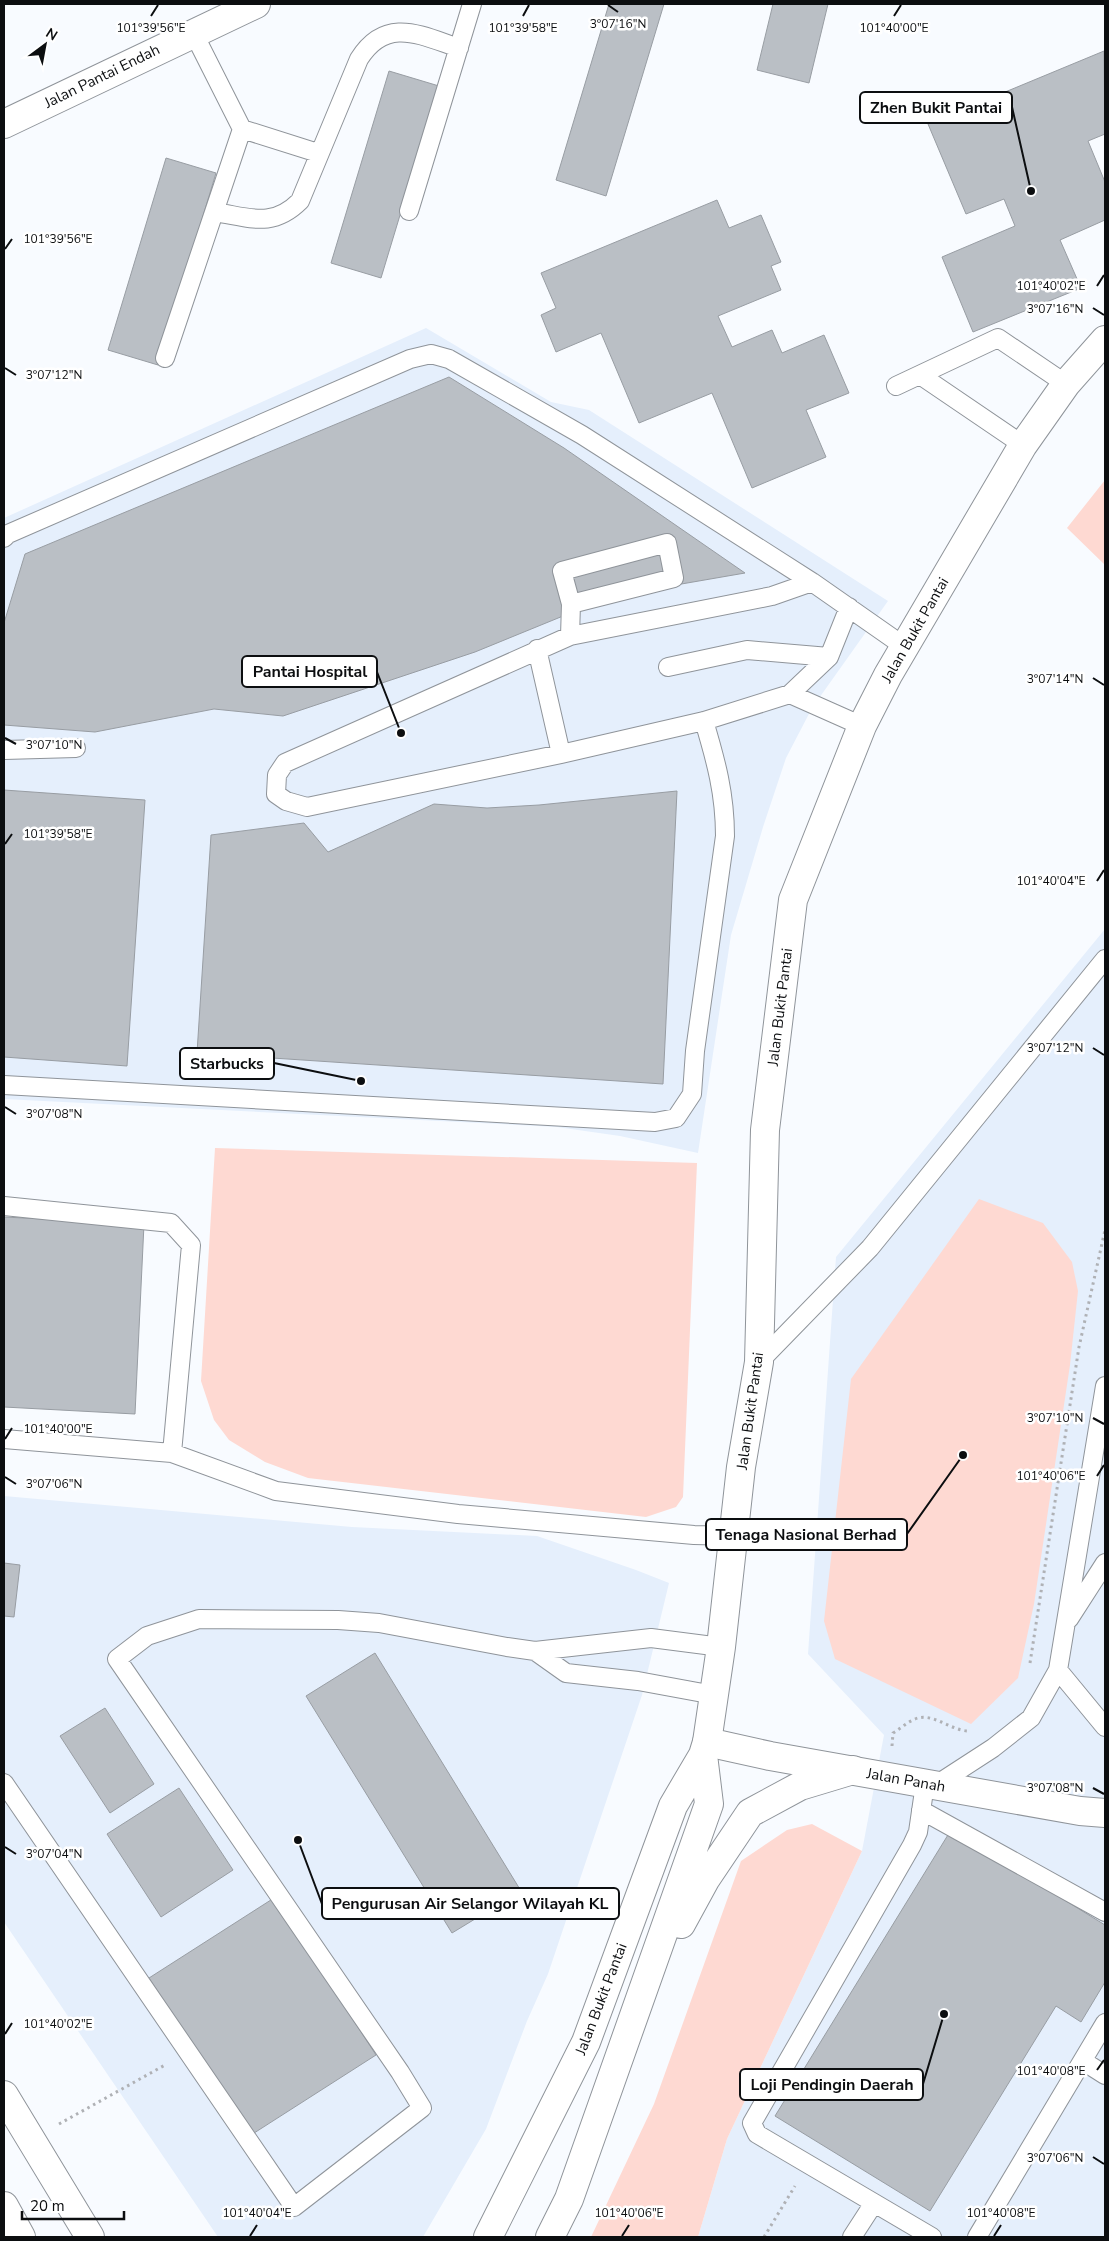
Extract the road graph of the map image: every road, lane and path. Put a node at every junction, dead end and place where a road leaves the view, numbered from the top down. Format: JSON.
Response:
{"nodes":[{"id":1,"x":256,"y":4,"type":"edge"},
{"id":2,"x":472,"y":4,"type":"edge"},
{"id":3,"x":193,"y":32,"type":"junction"},
{"id":4,"x":458,"y":48,"type":"junction"},
{"id":5,"x":4,"y":124,"type":"edge"},
{"id":6,"x":242,"y":129,"type":"junction"},
{"id":7,"x":318,"y":153,"type":"junction"},
{"id":8,"x":409,"y":211,"type":"dead end"},
{"id":9,"x":214,"y":212,"type":"junction"},
{"id":10,"x":1105,"y":340,"type":"edge"},
{"id":11,"x":165,"y":358,"type":"dead end"},
{"id":12,"x":920,"y":375,"type":"junction"},
{"id":13,"x":1066,"y":384,"type":"junction"},
{"id":14,"x":896,"y":386,"type":"dead end"},
{"id":15,"x":1024,"y":444,"type":"junction"},
{"id":16,"x":4,"y":538,"type":"edge"},
{"id":17,"x":812,"y":582,"type":"junction"},
{"id":18,"x":571,"y":604,"type":"junction"},
{"id":19,"x":849,"y":607,"type":"junction"},
{"id":20,"x":570,"y":636,"type":"junction"},
{"id":21,"x":905,"y":647,"type":"junction"},
{"id":22,"x":536,"y":649,"type":"junction"},
{"id":23,"x":830,"y":658,"type":"junction"},
{"id":24,"x":668,"y":667,"type":"dead end"},
{"id":25,"x":790,"y":694,"type":"junction"},
{"id":26,"x":704,"y":721,"type":"junction"},
{"id":27,"x":862,"y":726,"type":"junction"},
{"id":28,"x":76,"y":748,"type":"dead end"},
{"id":29,"x":4,"y":750,"type":"edge"},
{"id":30,"x":561,"y":754,"type":"junction"},
{"id":31,"x":1105,"y":959,"type":"edge"},
{"id":32,"x":4,"y":1085,"type":"edge"},
{"id":33,"x":4,"y":1206,"type":"edge"},
{"id":34,"x":1105,"y":1230,"type":"edge"},
{"id":35,"x":759,"y":1362,"type":"junction"},
{"id":36,"x":1105,"y":1386,"type":"edge"},
{"id":37,"x":4,"y":1439,"type":"edge"},
{"id":38,"x":172,"y":1453,"type":"junction"},
{"id":39,"x":733,"y":1536,"type":"junction"},
{"id":40,"x":1105,"y":1563,"type":"edge"},
{"id":41,"x":1065,"y":1625,"type":"junction"},
{"id":42,"x":721,"y":1647,"type":"junction"},
{"id":43,"x":536,"y":1650,"type":"junction"},
{"id":44,"x":1029,"y":1669,"type":"dead end"},
{"id":45,"x":1058,"y":1670,"type":"junction"},
{"id":46,"x":714,"y":1695,"type":"junction"},
{"id":47,"x":1105,"y":1727,"type":"edge"},
{"id":48,"x":972,"y":1731,"type":"dead end"},
{"id":49,"x":705,"y":1748,"type":"junction"},
{"id":50,"x":853,"y":1770,"type":"junction"},
{"id":51,"x":888,"y":1777,"type":"junction"},
{"id":52,"x":4,"y":1782,"type":"edge"},
{"id":53,"x":927,"y":1793,"type":"junction"},
{"id":54,"x":1105,"y":1813,"type":"edge"},
{"id":55,"x":1105,"y":1912,"type":"edge"},
{"id":56,"x":642,"y":1994,"type":"junction"},
{"id":57,"x":1105,"y":2023,"type":"edge"},
{"id":58,"x":1083,"y":2061,"type":"junction"},
{"id":59,"x":150,"y":2075,"type":"dead end"},
{"id":60,"x":1105,"y":2075,"type":"edge"},
{"id":61,"x":4,"y":2095,"type":"edge"},
{"id":62,"x":59,"y":2124,"type":"dead end"},
{"id":63,"x":808,"y":2164,"type":"junction"},
{"id":64,"x":874,"y":2203,"type":"junction"},
{"id":65,"x":4,"y":2206,"type":"edge"},
{"id":66,"x":21,"y":2237,"type":"edge"},
{"id":67,"x":90,"y":2237,"type":"edge"},
{"id":68,"x":488,"y":2237,"type":"edge"},
{"id":69,"x":550,"y":2237,"type":"edge"},
{"id":70,"x":764,"y":2237,"type":"edge"},
{"id":71,"x":852,"y":2237,"type":"edge"},
{"id":72,"x":932,"y":2237,"type":"edge"},
{"id":73,"x":977,"y":2237,"type":"edge"}],
"edges":[{"from":1,"to":3,"type":"street","name":"Jalan Pantai Endah"},
{"from":2,"to":4,"type":"lane"},
{"from":3,"to":5,"type":"street","name":"Jalan Pantai Endah"},
{"from":3,"to":6,"type":"lane"},
{"from":4,"to":7,"type":"lane"},
{"from":4,"to":8,"type":"lane"},
{"from":6,"to":7,"type":"lane"},
{"from":6,"to":9,"type":"lane"},
{"from":7,"to":9,"type":"lane"},
{"from":9,"to":11,"type":"lane"},
{"from":10,"to":13,"type":"street","name":"Jalan Bukit Pantai"},
{"from":12,"to":13,"type":"lane"},
{"from":12,"to":14,"type":"lane"},
{"from":12,"to":15,"type":"lane"},
{"from":13,"to":15,"type":"street","name":"Jalan Bukit Pantai"},
{"from":15,"to":21,"type":"street","name":"Jalan Bukit Pantai"},
{"from":16,"to":17,"type":"lane"},
{"from":17,"to":19,"type":"lane"},
{"from":17,"to":20,"type":"lane"},
{"from":18,"to":18,"type":"lane"},
{"from":18,"to":20,"type":"lane"},
{"from":19,"to":21,"type":"lane"},
{"from":19,"to":23,"type":"lane"},
{"from":20,"to":22,"type":"lane"},
{"from":21,"to":27,"type":"street","name":"Jalan Bukit Pantai"},
{"from":22,"to":30,"type":"lane"},
{"from":22,"to":30,"type":"lane"},
{"from":23,"to":24,"type":"lane"},
{"from":23,"to":25,"type":"lane"},
{"from":25,"to":26,"type":"lane"},
{"from":25,"to":27,"type":"lane"},
{"from":26,"to":30,"type":"lane"},
{"from":26,"to":32,"type":"lane"},
{"from":27,"to":35,"type":"street","name":"Jalan Bukit Pantai"},
{"from":28,"to":29,"type":"lane"},
{"from":31,"to":35,"type":"lane"},
{"from":33,"to":38,"type":"lane"},
{"from":34,"to":44,"type":"path"},
{"from":35,"to":39,"type":"street","name":"Jalan Bukit Pantai"},
{"from":36,"to":41,"type":"lane"},
{"from":37,"to":38,"type":"lane"},
{"from":38,"to":39,"type":"lane"},
{"from":39,"to":42,"type":"street","name":"Jalan Bukit Pantai"},
{"from":40,"to":41,"type":"lane"},
{"from":41,"to":45,"type":"lane"},
{"from":42,"to":43,"type":"lane"},
{"from":42,"to":46,"type":"street","name":"Jalan Bukit Pantai"},
{"from":43,"to":46,"type":"lane"},
{"from":43,"to":52,"type":"lane"},
{"from":45,"to":47,"type":"lane"},
{"from":45,"to":53,"type":"lane"},
{"from":46,"to":49,"type":"street","name":"Jalan Bukit Pantai"},
{"from":48,"to":51,"type":"path"},
{"from":49,"to":50,"type":"street","name":"Jalan Panah"},
{"from":49,"to":56,"type":"street","name":"Jalan Bukit Pantai"},
{"from":49,"to":68,"type":"street","name":"Jalan Bukit Pantai"},
{"from":50,"to":51,"type":"street","name":"Jalan Panah"},
{"from":50,"to":56,"type":"street"},
{"from":51,"to":53,"type":"street","name":"Jalan Panah"},
{"from":53,"to":54,"type":"street","name":"Jalan Panah"},
{"from":53,"to":55,"type":"lane"},
{"from":53,"to":63,"type":"lane"},
{"from":56,"to":69,"type":"street","name":"Jalan Bukit Pantai"},
{"from":57,"to":58,"type":"lane"},
{"from":58,"to":60,"type":"lane"},
{"from":58,"to":73,"type":"lane"},
{"from":59,"to":62,"type":"path"},
{"from":61,"to":67,"type":"street"},
{"from":63,"to":64,"type":"lane"},
{"from":63,"to":70,"type":"path"},
{"from":64,"to":71,"type":"lane"},
{"from":64,"to":72,"type":"lane"},
{"from":65,"to":66,"type":"street"}]}
